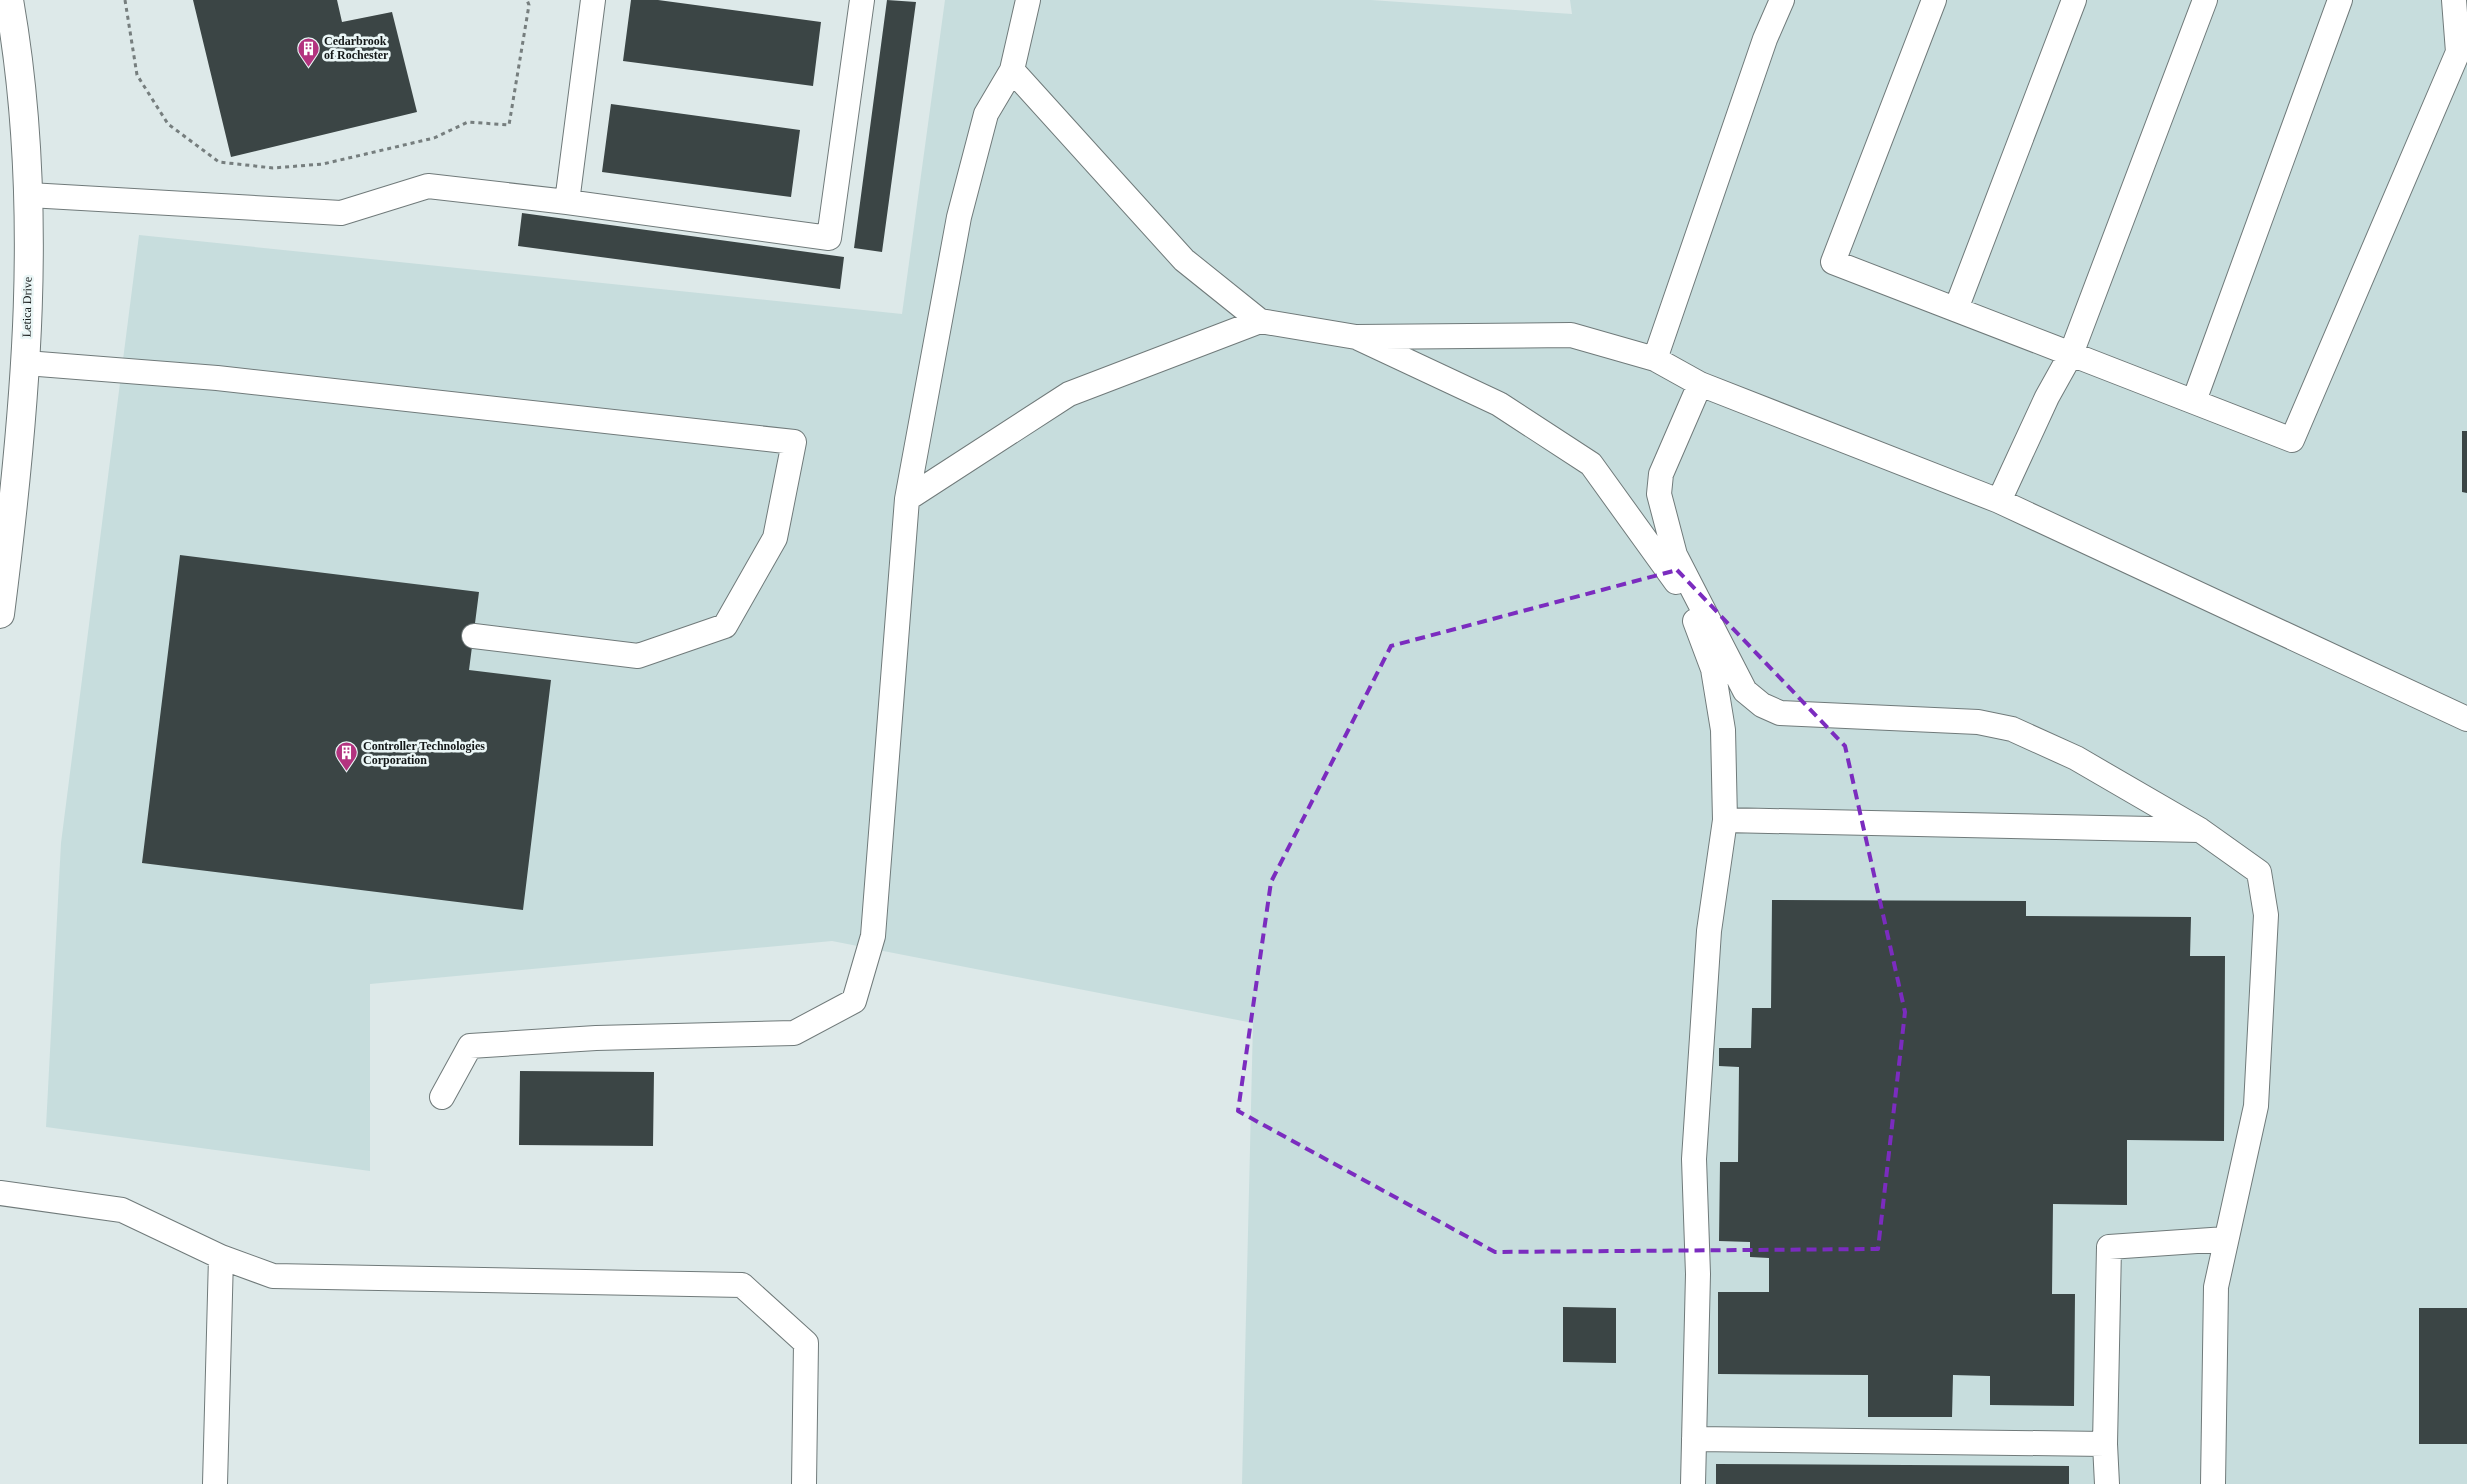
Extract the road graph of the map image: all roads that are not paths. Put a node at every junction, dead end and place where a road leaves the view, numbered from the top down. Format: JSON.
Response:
{"nodes":[{"id":1,"x":9,"y":0,"type":"edge"},
{"id":2,"x":593,"y":0,"type":"edge"},
{"id":3,"x":862,"y":0,"type":"edge"},
{"id":4,"x":1028,"y":0,"type":"edge"},
{"id":5,"x":1782,"y":0,"type":"edge"},
{"id":6,"x":1934,"y":0,"type":"edge"},
{"id":7,"x":2074,"y":0,"type":"edge"},
{"id":8,"x":2206,"y":0,"type":"edge"},
{"id":9,"x":2340,"y":0,"type":"edge"},
{"id":10,"x":2454,"y":0,"type":"edge"},
{"id":11,"x":1012,"y":70,"type":"junction"},
{"id":12,"x":29,"y":195,"type":"junction"},
{"id":13,"x":567,"y":202,"type":"junction"},
{"id":14,"x":1956,"y":309,"type":"junction"},
{"id":15,"x":1260,"y":321,"type":"junction"},
{"id":16,"x":1356,"y":337,"type":"junction"},
{"id":17,"x":2071,"y":354,"type":"junction"},
{"id":18,"x":1655,"y":359,"type":"junction"},
{"id":19,"x":26,"y":363,"type":"junction"},
{"id":20,"x":1700,"y":384,"type":"junction"},
{"id":21,"x":2194,"y":401,"type":"junction"},
{"id":22,"x":907,"y":499,"type":"junction"},
{"id":23,"x":1999,"y":501,"type":"junction"},
{"id":24,"x":0,"y":614,"type":"edge"},
{"id":25,"x":474,"y":636,"type":"dead end"},
{"id":26,"x":2467,"y":719,"type":"edge"},
{"id":27,"x":1725,"y":820,"type":"junction"},
{"id":28,"x":2200,"y":830,"type":"junction"},
{"id":29,"x":442,"y":1096,"type":"dead end"},
{"id":30,"x":0,"y":1193,"type":"edge"},
{"id":31,"x":2226,"y":1239,"type":"junction"},
{"id":32,"x":220,"y":1257,"type":"junction"},
{"id":33,"x":1694,"y":1439,"type":"junction"},
{"id":34,"x":2105,"y":1444,"type":"junction"},
{"id":35,"x":215,"y":1484,"type":"edge"},
{"id":36,"x":804,"y":1484,"type":"edge"},
{"id":37,"x":1692,"y":1484,"type":"edge"},
{"id":38,"x":2107,"y":1484,"type":"edge"},
{"id":39,"x":2213,"y":1484,"type":"edge"}],
"edges":[{"from":1,"to":12,"type":"street","name":"Letica Drive"},
{"from":2,"to":13,"type":"lane"},
{"from":3,"to":13,"type":"lane"},
{"from":4,"to":11,"type":"lane"},
{"from":5,"to":18,"type":"lane"},
{"from":6,"to":14,"type":"lane"},
{"from":7,"to":14,"type":"lane"},
{"from":8,"to":17,"type":"lane"},
{"from":9,"to":21,"type":"lane"},
{"from":10,"to":21,"type":"lane"},
{"from":11,"to":15,"type":"lane"},
{"from":11,"to":22,"type":"lane"},
{"from":12,"to":13,"type":"lane"},
{"from":12,"to":19,"type":"street","name":"Letica Drive"},
{"from":14,"to":17,"type":"lane"},
{"from":15,"to":16,"type":"lane"},
{"from":15,"to":22,"type":"lane"},
{"from":16,"to":18,"type":"lane"},
{"from":16,"to":27,"type":"lane"},
{"from":17,"to":21,"type":"lane"},
{"from":17,"to":23,"type":"lane"},
{"from":18,"to":20,"type":"lane"},
{"from":19,"to":24,"type":"street","name":"Letica Drive"},
{"from":19,"to":25,"type":"lane"},
{"from":20,"to":23,"type":"lane"},
{"from":20,"to":28,"type":"lane"},
{"from":22,"to":29,"type":"lane"},
{"from":23,"to":26,"type":"lane"},
{"from":27,"to":28,"type":"lane"},
{"from":27,"to":33,"type":"lane"},
{"from":28,"to":31,"type":"lane"},
{"from":30,"to":32,"type":"lane"},
{"from":31,"to":34,"type":"lane"},
{"from":31,"to":39,"type":"lane"},
{"from":32,"to":35,"type":"lane"},
{"from":32,"to":36,"type":"lane"},
{"from":33,"to":34,"type":"lane"},
{"from":33,"to":37,"type":"lane"},
{"from":34,"to":38,"type":"lane"}]}
